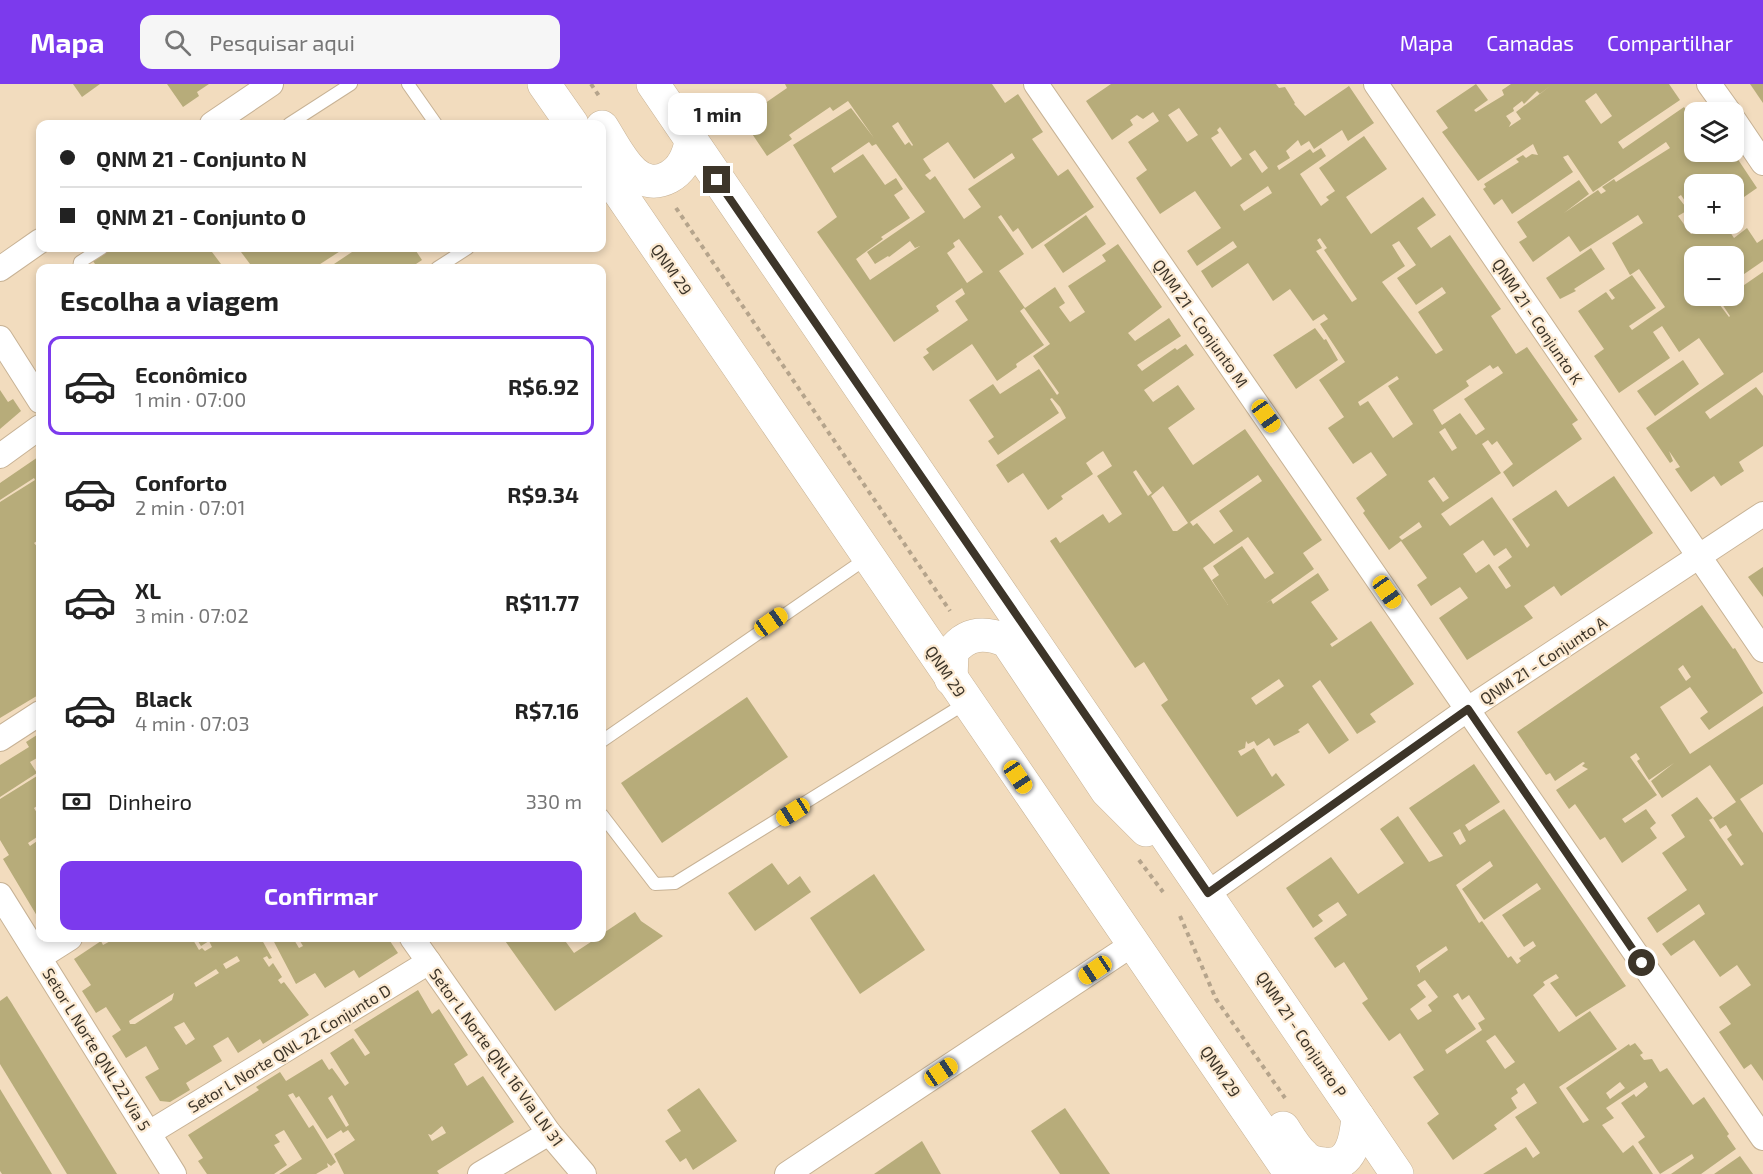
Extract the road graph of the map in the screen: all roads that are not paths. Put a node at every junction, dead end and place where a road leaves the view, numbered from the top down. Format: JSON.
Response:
{"nodes":[{"id":1,"x":271,"y":84,"type":"edge"},
{"id":2,"x":351,"y":84,"type":"edge"},
{"id":3,"x":408,"y":84,"type":"edge"},
{"id":4,"x":544,"y":84,"type":"edge"},
{"id":5,"x":572,"y":84,"type":"edge"},
{"id":6,"x":653,"y":84,"type":"edge"},
{"id":7,"x":1036,"y":84,"type":"edge"},
{"id":8,"x":1376,"y":84,"type":"edge"},
{"id":9,"x":1709,"y":84,"type":"edge"},
{"id":10,"x":1722,"y":102,"type":"edge"},
{"id":11,"x":218,"y":120,"type":"edge"},
{"id":12,"x":296,"y":120,"type":"edge"},
{"id":13,"x":433,"y":120,"type":"edge"},
{"id":14,"x":569,"y":120,"type":"edge"},
{"id":15,"x":597,"y":120,"type":"edge"},
{"id":16,"x":606,"y":134,"type":"edge"},
{"id":17,"x":1744,"y":135,"type":"edge"},
{"id":18,"x":691,"y":142,"type":"junction"},
{"id":19,"x":1763,"y":163,"type":"edge"},
{"id":20,"x":606,"y":173,"type":"edge"},
{"id":21,"x":36,"y":245,"type":"edge"},
{"id":22,"x":96,"y":252,"type":"edge"},
{"id":23,"x":462,"y":252,"type":"edge"},
{"id":24,"x":80,"y":264,"type":"edge"},
{"id":25,"x":443,"y":264,"type":"edge"},
{"id":26,"x":0,"y":269,"type":"edge"},
{"id":27,"x":0,"y":338,"type":"edge"},
{"id":28,"x":36,"y":395,"type":"edge"},
{"id":29,"x":36,"y":430,"type":"edge"},
{"id":30,"x":0,"y":456,"type":"edge"},
{"id":31,"x":1763,"y":514,"type":"edge"},
{"id":32,"x":869,"y":556,"type":"junction"},
{"id":33,"x":1700,"y":558,"type":"junction"},
{"id":34,"x":1763,"y":650,"type":"edge"},
{"id":35,"x":959,"y":691,"type":"junction"},
{"id":36,"x":1468,"y":709,"type":"junction"},
{"id":37,"x":36,"y":716,"type":"edge"},
{"id":38,"x":606,"y":738,"type":"edge"},
{"id":39,"x":0,"y":739,"type":"edge"},
{"id":40,"x":606,"y":820,"type":"edge"},
{"id":41,"x":1202,"y":886,"type":"junction"},
{"id":42,"x":0,"y":895,"type":"edge"},
{"id":43,"x":64,"y":942,"type":"edge"},
{"id":44,"x":415,"y":942,"type":"edge"},
{"id":45,"x":1133,"y":944,"type":"junction"},
{"id":46,"x":40,"y":957,"type":"junction"},
{"id":47,"x":429,"y":962,"type":"junction"},
{"id":48,"x":1167,"y":993,"type":"junction"},
{"id":49,"x":1358,"y":1117,"type":"junction"},
{"id":50,"x":149,"y":1133,"type":"junction"},
{"id":51,"x":549,"y":1133,"type":"junction"},
{"id":52,"x":1763,"y":1138,"type":"edge"},
{"id":53,"x":174,"y":1174,"type":"edge"},
{"id":54,"x":480,"y":1174,"type":"edge"},
{"id":55,"x":584,"y":1174,"type":"edge"},
{"id":56,"x":787,"y":1174,"type":"edge"},
{"id":57,"x":1291,"y":1174,"type":"edge"},
{"id":58,"x":1397,"y":1174,"type":"edge"}],
"edges":[{"from":1,"to":11,"type":"street"},
{"from":2,"to":12,"type":"lane"},
{"from":3,"to":13,"type":"lane"},
{"from":4,"to":14,"type":"main road"},
{"from":5,"to":15,"type":"main road"},
{"from":6,"to":18,"type":"main road"},
{"from":7,"to":36,"type":"street","name":"QNM 21 - Conjunto M"},
{"from":8,"to":33,"type":"street","name":"QNM 21 - Conjunto K"},
{"from":9,"to":10,"type":"street"},
{"from":16,"to":18,"type":"main road"},
{"from":17,"to":19,"type":"street"},
{"from":18,"to":41,"type":"main road"},
{"from":20,"to":32,"type":"main road","name":"QNM 29"},
{"from":21,"to":26,"type":"street"},
{"from":22,"to":24,"type":"lane"},
{"from":23,"to":25,"type":"lane"},
{"from":27,"to":28,"type":"street"},
{"from":29,"to":30,"type":"street"},
{"from":31,"to":33,"type":"street","name":"QNM 21 - Conjunto A"},
{"from":32,"to":35,"type":"main road","name":"QNM 29"},
{"from":32,"to":38,"type":"lane"},
{"from":33,"to":34,"type":"street","name":"QNM 21 - Conjunto K"},
{"from":33,"to":36,"type":"street","name":"QNM 21 - Conjunto A"},
{"from":35,"to":40,"type":"lane"},
{"from":35,"to":41,"type":"main road"},
{"from":35,"to":45,"type":"main road","name":"QNM 29"},
{"from":36,"to":41,"type":"street","name":"QNM 21 - Conjunto A"},
{"from":36,"to":52,"type":"street","name":"QNM 21 - Conjunto M"},
{"from":37,"to":39,"type":"street"},
{"from":41,"to":49,"type":"main road","name":"QNM 21 - Conjunto P"},
{"from":42,"to":46,"type":"street","name":"Setor L Norte QNL 22 Via 5"},
{"from":43,"to":46,"type":"street"},
{"from":44,"to":47,"type":"street","name":"Setor L Norte QNL 16 Via LN 31"},
{"from":45,"to":48,"type":"main road","name":"QNM 29"},
{"from":45,"to":56,"type":"street"},
{"from":46,"to":50,"type":"street","name":"Setor L Norte QNL 22 Via 5"},
{"from":47,"to":50,"type":"street","name":"Setor L Norte QNL 22 Conjunto D"},
{"from":47,"to":51,"type":"street","name":"Setor L Norte QNL 16 Via LN 31"},
{"from":48,"to":49,"type":"main road"},
{"from":48,"to":57,"type":"main road","name":"QNM 29"},
{"from":49,"to":58,"type":"main road","name":"QNM 21 - Conjunto P"},
{"from":50,"to":53,"type":"street","name":"Setor L Norte QNL 22 Via 5"},
{"from":51,"to":54,"type":"street"},
{"from":51,"to":55,"type":"street","name":"Setor L Norte QNL 16 Via LN 31"}]}
